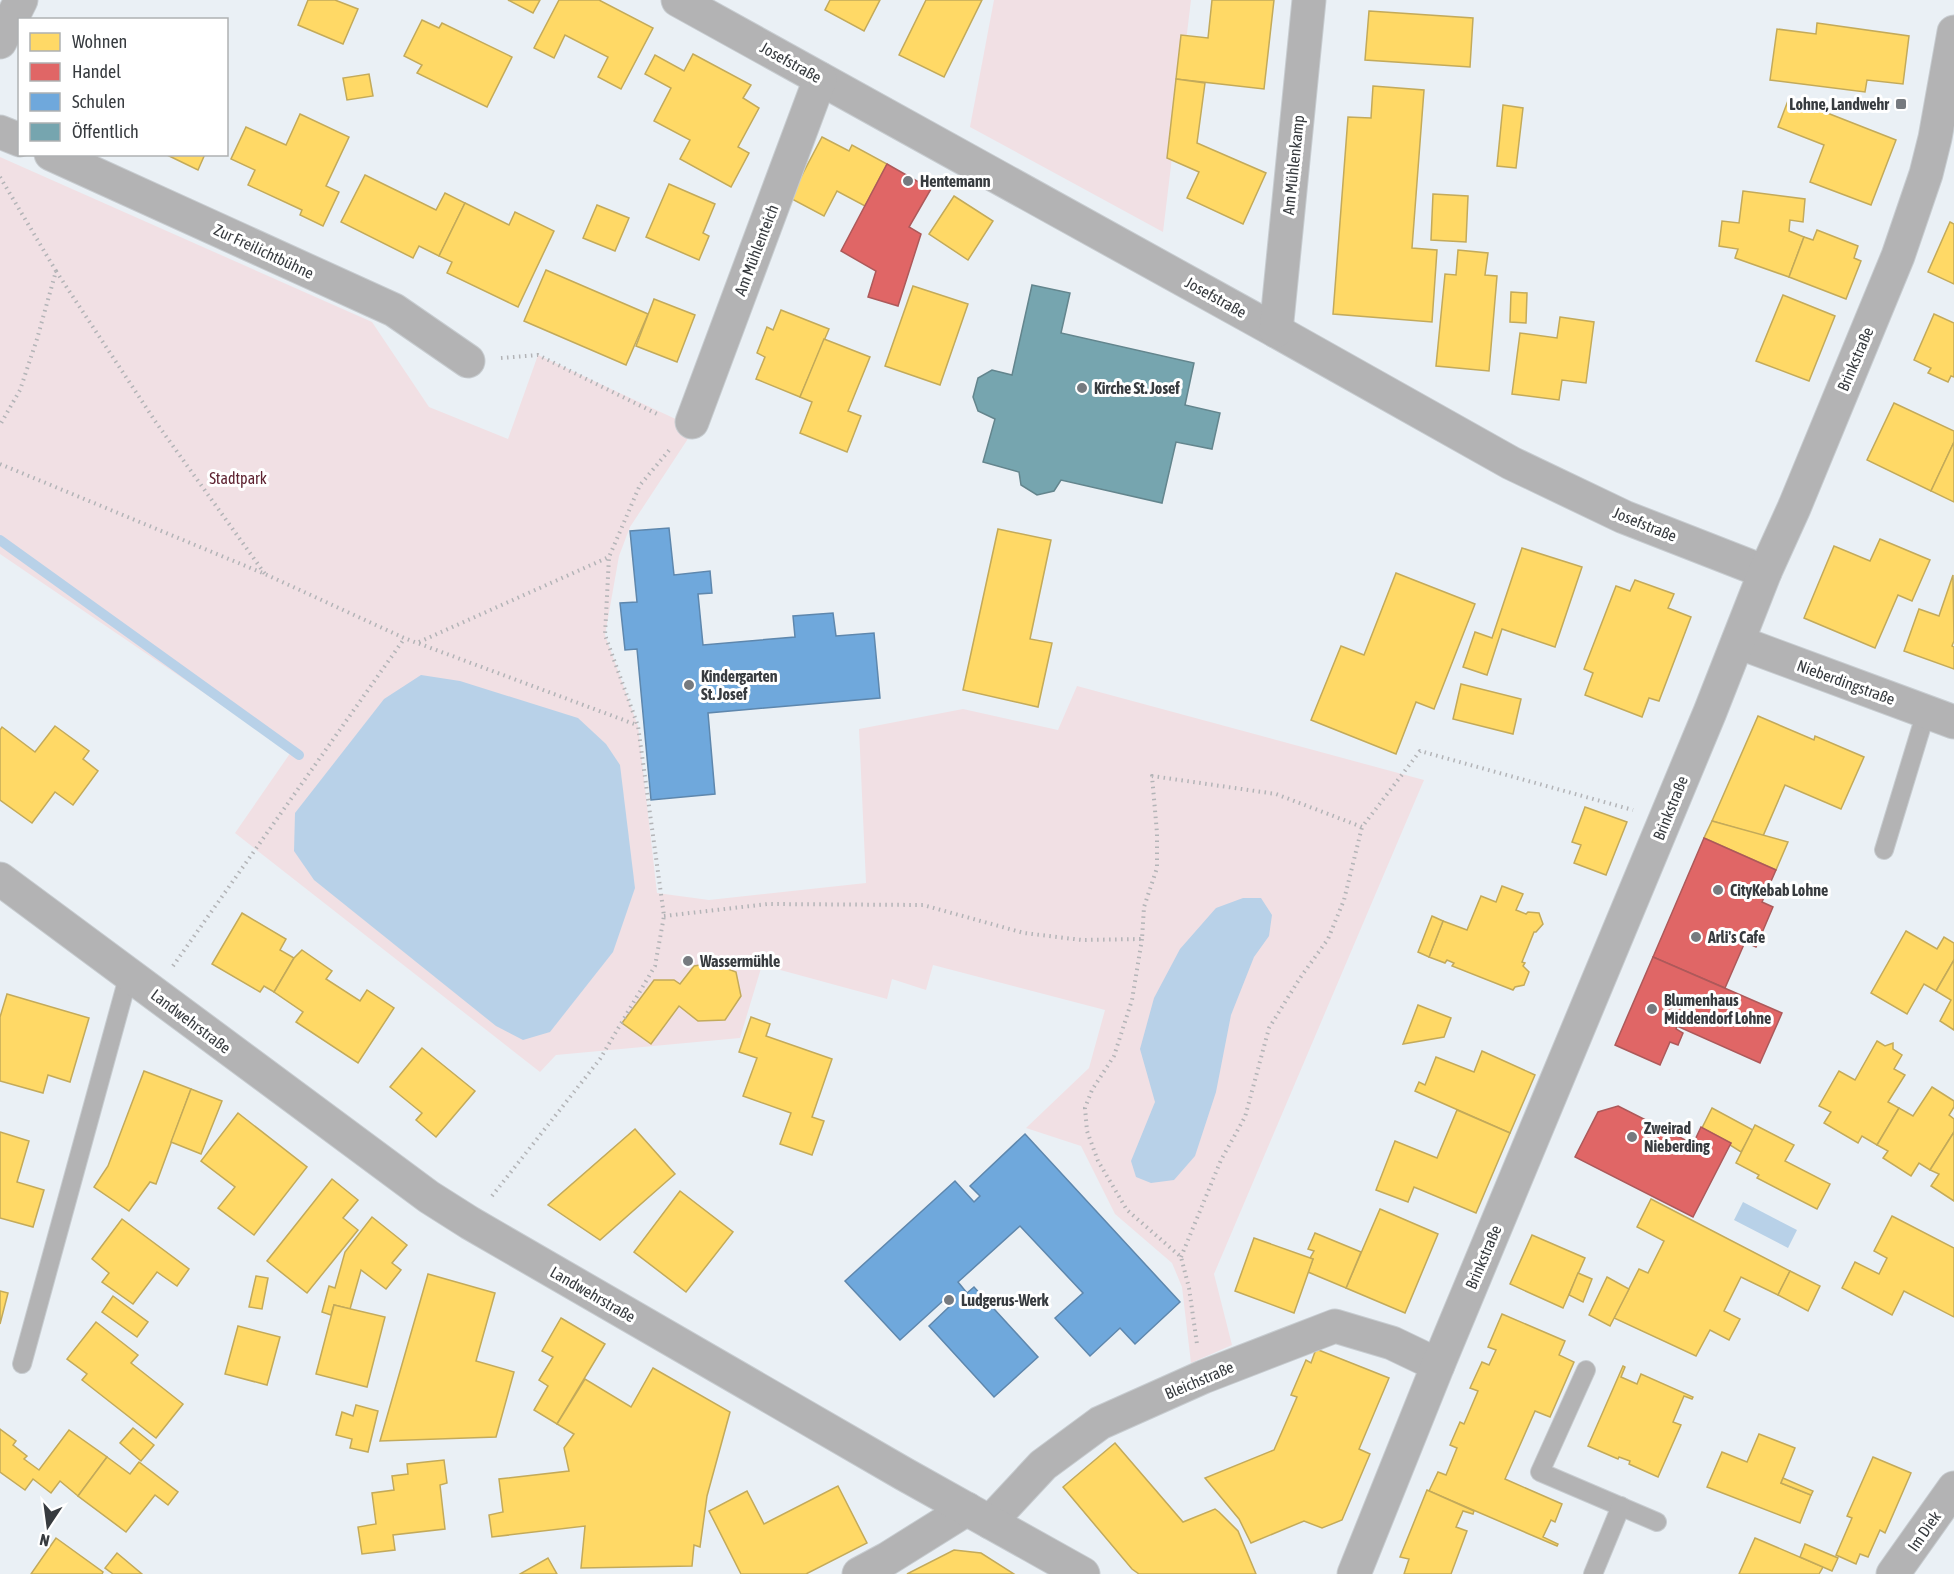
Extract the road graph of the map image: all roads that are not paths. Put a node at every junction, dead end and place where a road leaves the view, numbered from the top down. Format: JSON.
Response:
{"nodes":[{"id":1,"x":21,"y":0,"type":"edge"},
{"id":2,"x":678,"y":0,"type":"edge"},
{"id":3,"x":1310,"y":0,"type":"edge"},
{"id":4,"x":1954,"y":32,"type":"edge"},
{"id":5,"x":0,"y":42,"type":"edge"},
{"id":6,"x":820,"y":79,"type":"junction"},
{"id":7,"x":0,"y":132,"type":"edge"},
{"id":8,"x":18,"y":139,"type":"edge"},
{"id":9,"x":55,"y":156,"type":"edge"},
{"id":10,"x":1276,"y":331,"type":"junction"},
{"id":11,"x":468,"y":361,"type":"road end"},
{"id":12,"x":689,"y":425,"type":"road end"},
{"id":13,"x":1765,"y":572,"type":"junction"},
{"id":14,"x":1738,"y":642,"type":"junction"},
{"id":15,"x":1940,"y":717,"type":"edge"},
{"id":16,"x":1884,"y":850,"type":"dead end"},
{"id":17,"x":0,"y":879,"type":"edge"},
{"id":18,"x":141,"y":984,"type":"junction"},
{"id":19,"x":22,"y":1364,"type":"dead end"},
{"id":20,"x":1438,"y":1365,"type":"junction"},
{"id":21,"x":1586,"y":1370,"type":"dead end"},
{"id":22,"x":1954,"y":1488,"type":"edge"},
{"id":23,"x":1621,"y":1506,"type":"junction"},
{"id":24,"x":979,"y":1515,"type":"junction"},
{"id":25,"x":1658,"y":1522,"type":"dead end"},
{"id":26,"x":859,"y":1574,"type":"edge"},
{"id":27,"x":1083,"y":1574,"type":"edge"},
{"id":28,"x":1354,"y":1574,"type":"edge"},
{"id":29,"x":1593,"y":1574,"type":"edge"},
{"id":30,"x":1893,"y":1574,"type":"edge"}],
"edges":[{"from":1,"to":5,"type":"street"},
{"from":2,"to":6,"type":"street","name":"Josefstraße"},
{"from":3,"to":10,"type":"street","name":"Am Mühlenkamp"},
{"from":4,"to":13,"type":"street","name":"Brinkstraße"},
{"from":6,"to":10,"type":"street","name":"Josefstraße"},
{"from":6,"to":12,"type":"street","name":"Am Mühlenteich"},
{"from":7,"to":8,"type":"street"},
{"from":9,"to":11,"type":"street","name":"Zur Freilichtbühne"},
{"from":10,"to":13,"type":"street","name":"Josefstraße"},
{"from":13,"to":14,"type":"street","name":"Brinkstraße"},
{"from":14,"to":15,"type":"street","name":"Nieberdingstraße"},
{"from":14,"to":20,"type":"street","name":"Brinkstraße"},
{"from":15,"to":16,"type":"lane"},
{"from":17,"to":18,"type":"street","name":"Landwehrstraße"},
{"from":18,"to":19,"type":"lane","name":"Landwehrstraße"},
{"from":18,"to":24,"type":"street","name":"Landwehrstraße"},
{"from":20,"to":24,"type":"street","name":"Bleichstraße"},
{"from":20,"to":28,"type":"street","name":"Brinkstraße"},
{"from":21,"to":23,"type":"lane"},
{"from":22,"to":30,"type":"street","name":"Im Diek"},
{"from":23,"to":25,"type":"lane"},
{"from":23,"to":29,"type":"lane"},
{"from":24,"to":26,"type":"street","name":"Bleichstraße"},
{"from":24,"to":27,"type":"street","name":"Landwehrstraße"}]}
